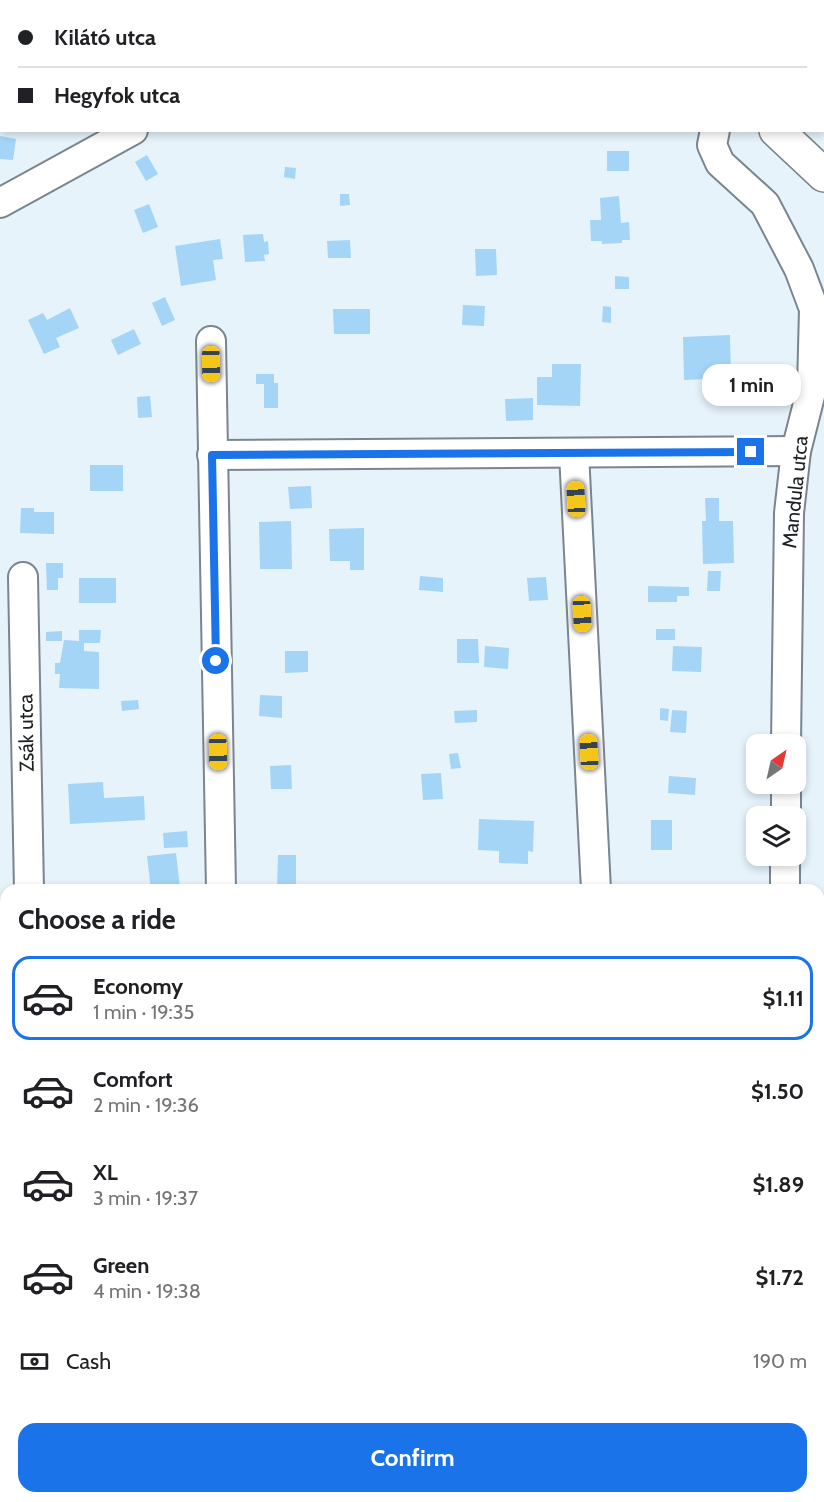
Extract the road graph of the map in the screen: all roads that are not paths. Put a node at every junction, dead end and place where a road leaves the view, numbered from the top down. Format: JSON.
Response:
{"nodes":[{"id":1,"x":129,"y":132,"type":"edge"},
{"id":2,"x":715,"y":132,"type":"edge"},
{"id":3,"x":778,"y":132,"type":"edge"},
{"id":4,"x":804,"y":132,"type":"edge"},
{"id":5,"x":824,"y":144,"type":"edge"},
{"id":6,"x":824,"y":175,"type":"edge"},
{"id":7,"x":0,"y":203,"type":"edge"},
{"id":8,"x":211,"y":341,"type":"dead end"},
{"id":9,"x":796,"y":452,"type":"junction"},
{"id":10,"x":574,"y":453,"type":"junction"},
{"id":11,"x":212,"y":455,"type":"junction"},
{"id":12,"x":23,"y":577,"type":"dead end"},
{"id":13,"x":786,"y":734,"type":"edge"},
{"id":14,"x":785,"y":866,"type":"edge"},
{"id":15,"x":29,"y":884,"type":"edge"},
{"id":16,"x":220,"y":884,"type":"edge"},
{"id":17,"x":596,"y":884,"type":"edge"},
{"id":18,"x":785,"y":884,"type":"edge"}],
"edges":[{"from":1,"to":7,"type":"street"},
{"from":2,"to":9,"type":"street","name":"Mandula utca"},
{"from":3,"to":6,"type":"street"},
{"from":4,"to":5,"type":"street"},
{"from":8,"to":11,"type":"street"},
{"from":9,"to":10,"type":"street"},
{"from":9,"to":13,"type":"street","name":"Mandula utca"},
{"from":10,"to":11,"type":"street"},
{"from":10,"to":17,"type":"street"},
{"from":11,"to":16,"type":"street"},
{"from":12,"to":15,"type":"street","name":"Zsák utca"},
{"from":14,"to":18,"type":"street"}]}
